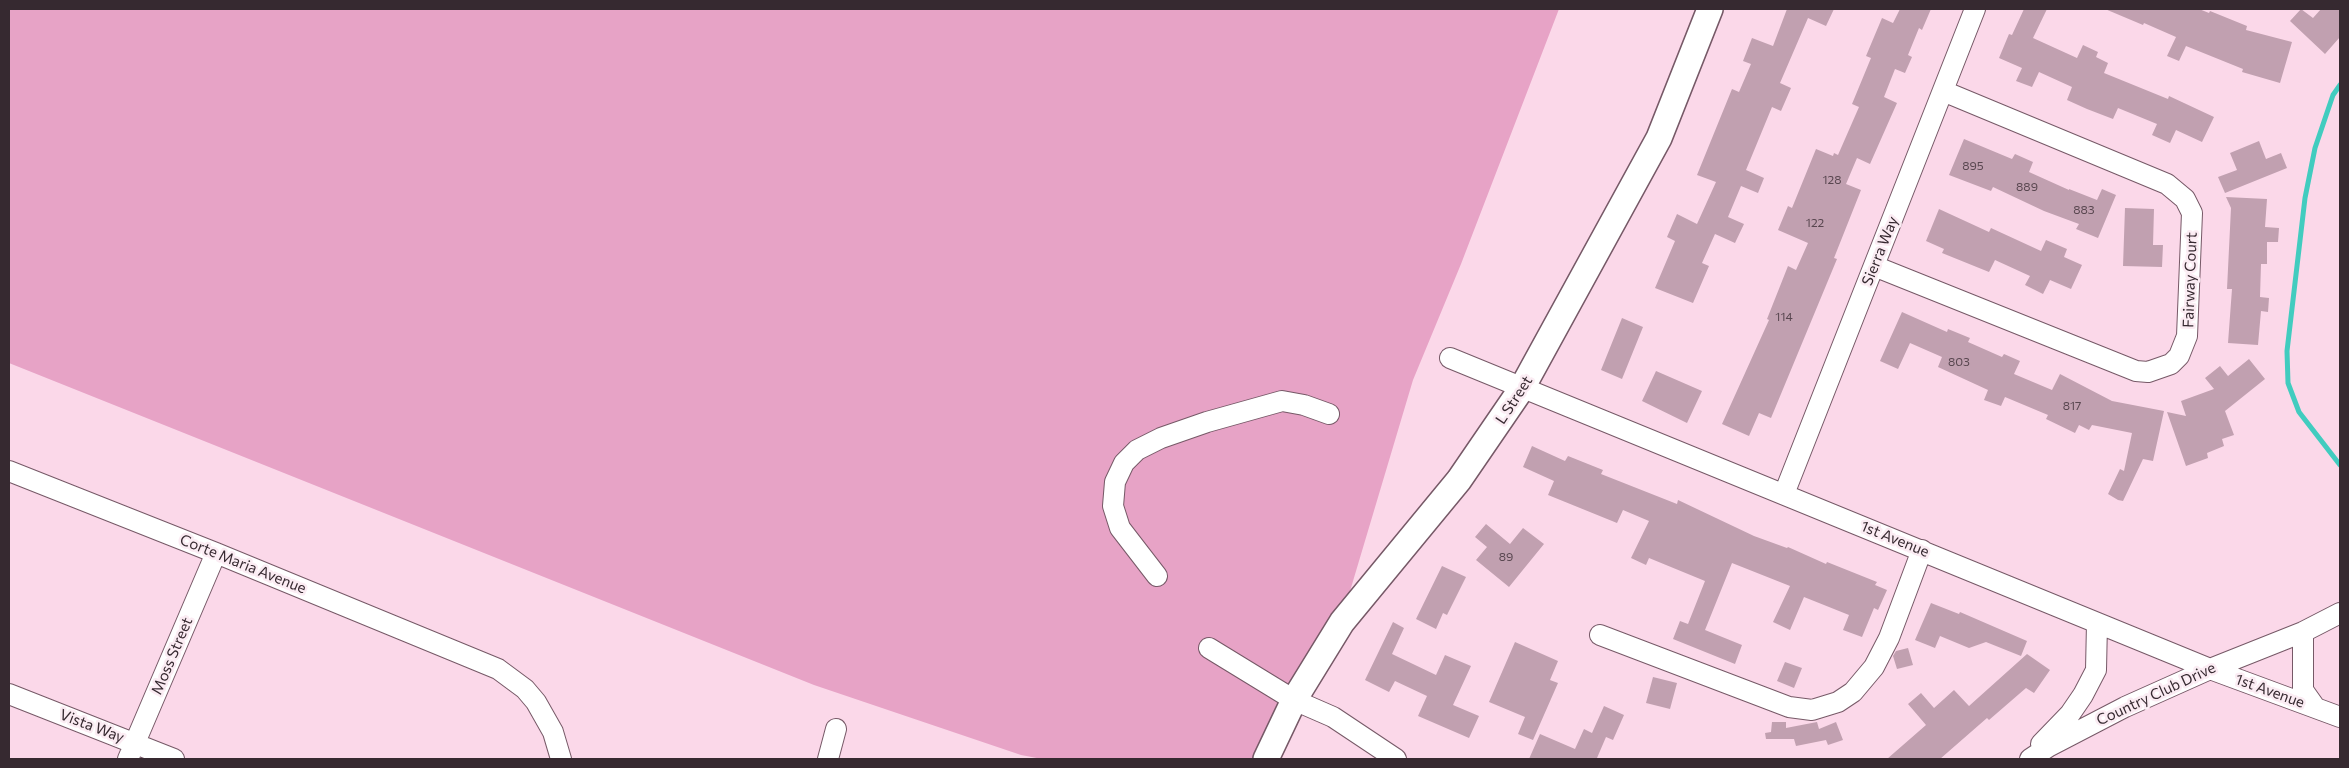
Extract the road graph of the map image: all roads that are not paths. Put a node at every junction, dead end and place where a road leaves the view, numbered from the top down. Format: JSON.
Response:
{"nodes":[{"id":1,"x":1710,"y":9,"type":"edge"},
{"id":2,"x":1975,"y":9,"type":"edge"},
{"id":3,"x":1943,"y":91,"type":"junction"},
{"id":4,"x":1874,"y":266,"type":"junction"},
{"id":5,"x":1450,"y":358,"type":"dead end"},
{"id":6,"x":1522,"y":388,"type":"junction"},
{"id":7,"x":1329,"y":414,"type":"dead end"},
{"id":8,"x":9,"y":471,"type":"edge"},
{"id":9,"x":1784,"y":494,"type":"junction"},
{"id":10,"x":1922,"y":550,"type":"junction"},
{"id":11,"x":216,"y":553,"type":"junction"},
{"id":12,"x":1157,"y":576,"type":"dead end"},
{"id":13,"x":2340,"y":613,"type":"edge"},
{"id":14,"x":2097,"y":623,"type":"junction"},
{"id":15,"x":2303,"y":632,"type":"junction"},
{"id":16,"x":1600,"y":635,"type":"dead end"},
{"id":17,"x":1208,"y":648,"type":"dead end"},
{"id":18,"x":2210,"y":669,"type":"junction"},
{"id":19,"x":9,"y":694,"type":"edge"},
{"id":20,"x":1294,"y":700,"type":"junction"},
{"id":21,"x":2314,"y":707,"type":"junction"},
{"id":22,"x":2340,"y":717,"type":"edge"},
{"id":23,"x":836,"y":729,"type":"dead end"},
{"id":24,"x":131,"y":751,"type":"edge"},
{"id":25,"x":174,"y":759,"type":"edge"},
{"id":26,"x":561,"y":759,"type":"edge"},
{"id":27,"x":828,"y":759,"type":"edge"},
{"id":28,"x":1266,"y":759,"type":"edge"},
{"id":29,"x":1396,"y":759,"type":"edge"},
{"id":30,"x":2029,"y":759,"type":"edge"}],
"edges":[{"from":1,"to":6,"type":"main road","name":"L Street"},
{"from":2,"to":3,"type":"street","name":"Sierra Way"},
{"from":3,"to":4,"type":"street","name":"Sierra Way"},
{"from":3,"to":4,"type":"street","name":"Fairway Court"},
{"from":4,"to":9,"type":"street","name":"Sierra Way"},
{"from":5,"to":6,"type":"street","name":"1st Avenue"},
{"from":6,"to":9,"type":"street","name":"1st Avenue"},
{"from":6,"to":20,"type":"main road","name":"L Street"},
{"from":7,"to":12,"type":"street"},
{"from":8,"to":11,"type":"street","name":"Corte Maria Avenue"},
{"from":9,"to":10,"type":"street","name":"1st Avenue"},
{"from":10,"to":14,"type":"street","name":"1st Avenue"},
{"from":10,"to":16,"type":"street"},
{"from":11,"to":24,"type":"street","name":"Moss Street"},
{"from":11,"to":26,"type":"street","name":"Corte Maria Avenue"},
{"from":13,"to":15,"type":"street","name":"Country Club Drive"},
{"from":14,"to":18,"type":"street","name":"1st Avenue"},
{"from":14,"to":30,"type":"street","name":"Country Club Drive"},
{"from":15,"to":18,"type":"street","name":"Country Club Drive"},
{"from":15,"to":21,"type":"street"},
{"from":17,"to":20,"type":"street"},
{"from":18,"to":21,"type":"street","name":"1st Avenue"},
{"from":18,"to":30,"type":"street","name":"Country Club Drive"},
{"from":19,"to":24,"type":"street","name":"Vista Way"},
{"from":20,"to":28,"type":"main road","name":"L Street"},
{"from":20,"to":29,"type":"street"},
{"from":21,"to":22,"type":"street","name":"1st Avenue"},
{"from":23,"to":27,"type":"street"},
{"from":24,"to":25,"type":"street","name":"Vista Way"}]}
